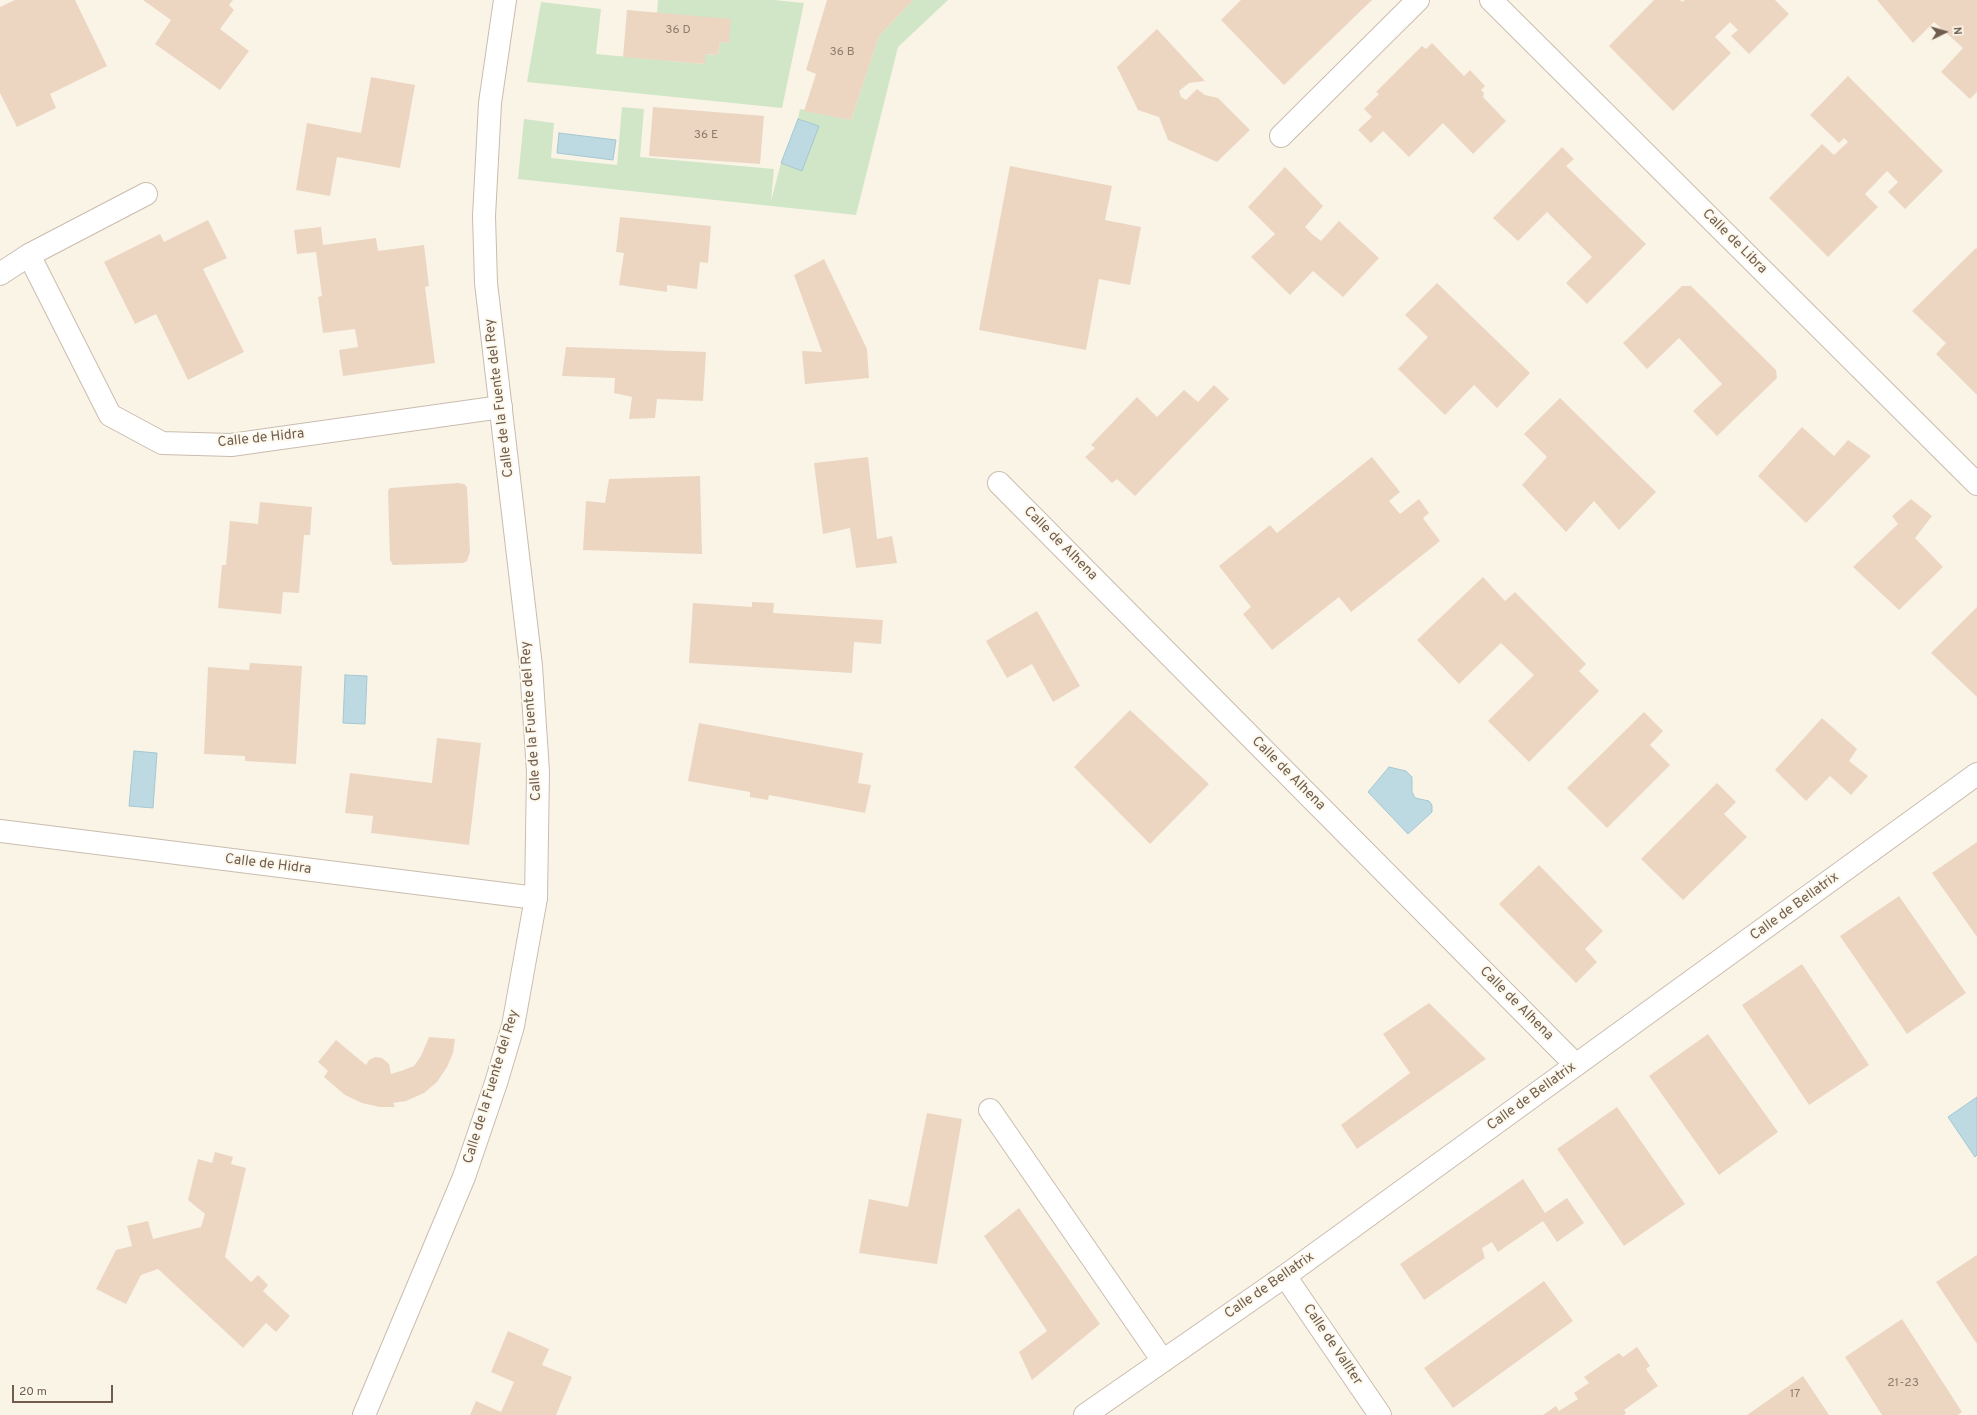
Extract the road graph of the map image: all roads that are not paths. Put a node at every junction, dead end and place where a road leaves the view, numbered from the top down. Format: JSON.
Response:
{"nodes":[{"id":1,"x":505,"y":0,"type":"edge"},
{"id":2,"x":1418,"y":0,"type":"edge"},
{"id":3,"x":1491,"y":0,"type":"edge"},
{"id":4,"x":1281,"y":136,"type":"dead end"},
{"id":5,"x":146,"y":194,"type":"dead end"},
{"id":6,"x":30,"y":255,"type":"junction"},
{"id":7,"x":0,"y":274,"type":"edge"},
{"id":8,"x":501,"y":407,"type":"junction"},
{"id":9,"x":999,"y":483,"type":"dead end"},
{"id":10,"x":1977,"y":484,"type":"edge"},
{"id":11,"x":1977,"y":774,"type":"edge"},
{"id":12,"x":0,"y":831,"type":"edge"},
{"id":13,"x":536,"y":898,"type":"junction"},
{"id":14,"x":1576,"y":1065,"type":"junction"},
{"id":15,"x":990,"y":1110,"type":"dead end"},
{"id":16,"x":1285,"y":1276,"type":"junction"},
{"id":17,"x":1163,"y":1361,"type":"junction"},
{"id":18,"x":364,"y":1415,"type":"edge"},
{"id":19,"x":1085,"y":1415,"type":"edge"},
{"id":20,"x":1380,"y":1415,"type":"edge"}],
"edges":[{"from":1,"to":8,"type":"street","name":"Calle de la Fuente del Rey"},
{"from":2,"to":4,"type":"street"},
{"from":3,"to":10,"type":"street","name":"Calle de Libra"},
{"from":5,"to":6,"type":"street"},
{"from":6,"to":7,"type":"street"},
{"from":6,"to":8,"type":"street","name":"Calle de Hidra"},
{"from":8,"to":13,"type":"street","name":"Calle de la Fuente del Rey"},
{"from":9,"to":14,"type":"street","name":"Calle de Alhena"},
{"from":11,"to":14,"type":"street","name":"Calle de Bellatrix"},
{"from":12,"to":13,"type":"street","name":"Calle de Hidra"},
{"from":13,"to":18,"type":"street","name":"Calle de la Fuente del Rey"},
{"from":14,"to":16,"type":"street","name":"Calle de Bellatrix"},
{"from":15,"to":17,"type":"street"},
{"from":16,"to":17,"type":"street","name":"Calle de Bellatrix"},
{"from":16,"to":20,"type":"street","name":"Calle de Vallter"},
{"from":17,"to":19,"type":"street","name":"Calle de Bellatrix"}]}
